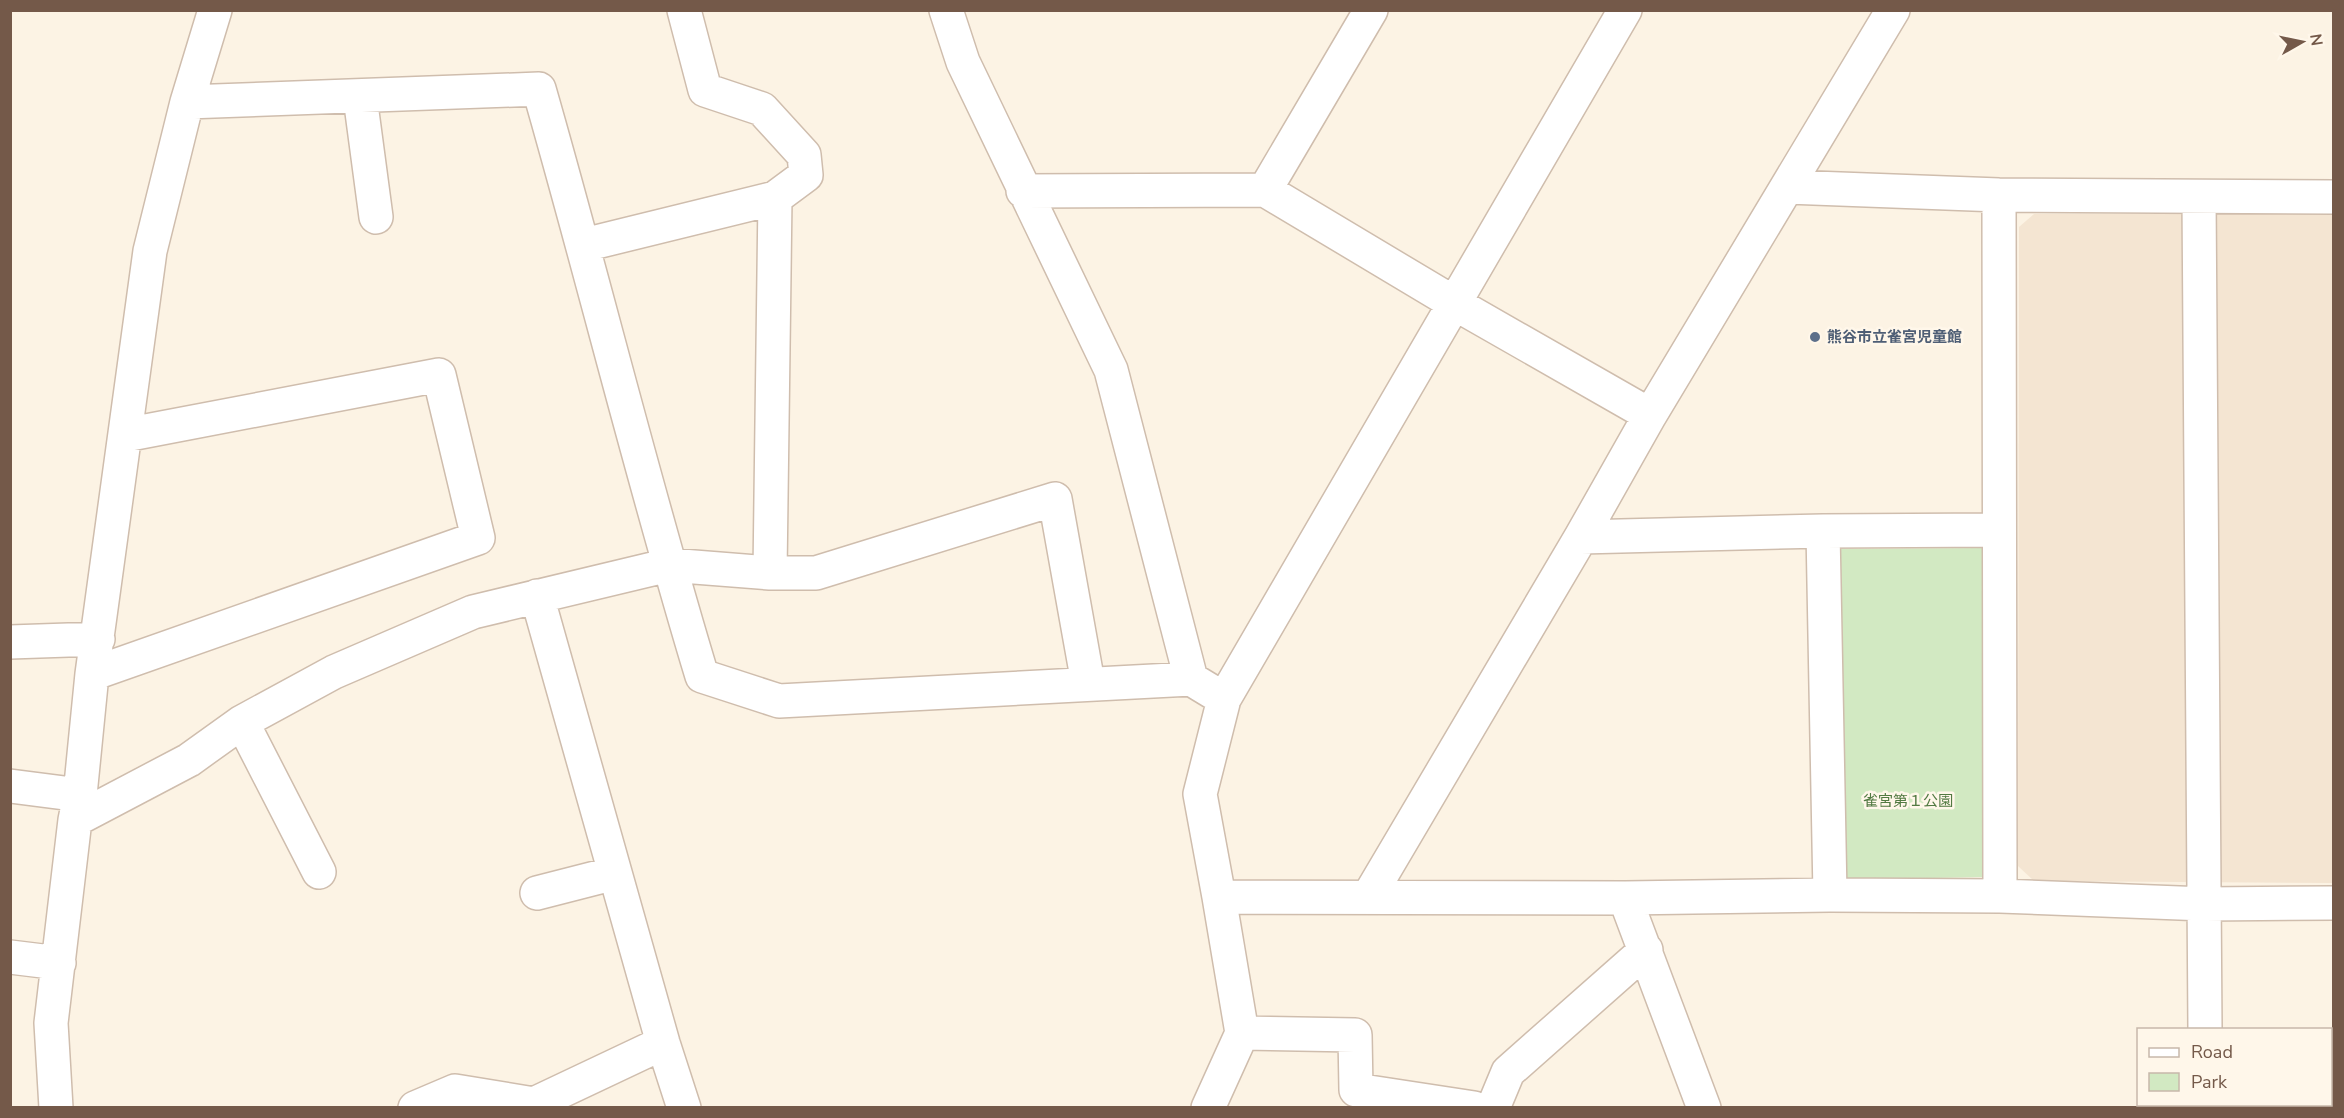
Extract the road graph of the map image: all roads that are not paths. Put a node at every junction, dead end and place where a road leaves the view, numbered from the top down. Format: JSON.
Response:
{"nodes":[{"id":1,"x":215,"y":10,"type":"edge"},
{"id":2,"x":684,"y":10,"type":"edge"},
{"id":3,"x":946,"y":10,"type":"edge"},
{"id":4,"x":1371,"y":10,"type":"edge"},
{"id":5,"x":1625,"y":10,"type":"edge"},
{"id":6,"x":1893,"y":10,"type":"edge"},
{"id":7,"x":360,"y":97,"type":"junction"},
{"id":8,"x":187,"y":102,"type":"junction"},
{"id":9,"x":1787,"y":187,"type":"junction"},
{"id":10,"x":1265,"y":190,"type":"junction"},
{"id":11,"x":1023,"y":191,"type":"junction"},
{"id":12,"x":1999,"y":195,"type":"junction"},
{"id":13,"x":2199,"y":197,"type":"junction"},
{"id":14,"x":2334,"y":197,"type":"edge"},
{"id":15,"x":775,"y":198,"type":"junction"},
{"id":16,"x":376,"y":218,"type":"dead end"},
{"id":17,"x":584,"y":245,"type":"junction"},
{"id":18,"x":1454,"y":303,"type":"junction"},
{"id":19,"x":1650,"y":415,"type":"junction"},
{"id":20,"x":125,"y":435,"type":"junction"},
{"id":21,"x":1999,"y":530,"type":"junction"},
{"id":22,"x":1823,"y":531,"type":"junction"},
{"id":23,"x":1581,"y":537,"type":"junction"},
{"id":24,"x":669,"y":565,"type":"junction"},
{"id":25,"x":770,"y":573,"type":"junction"},
{"id":26,"x":537,"y":596,"type":"junction"},
{"id":27,"x":98,"y":639,"type":"junction"},
{"id":28,"x":10,"y":642,"type":"edge"},
{"id":29,"x":92,"y":674,"type":"junction"},
{"id":30,"x":1191,"y":679,"type":"junction"},
{"id":31,"x":1088,"y":683,"type":"junction"},
{"id":32,"x":1224,"y":699,"type":"junction"},
{"id":33,"x":242,"y":722,"type":"junction"},
{"id":34,"x":10,"y":786,"type":"edge"},
{"id":35,"x":77,"y":807,"type":"junction"},
{"id":36,"x":319,"y":872,"type":"dead end"},
{"id":37,"x":615,"y":873,"type":"junction"},
{"id":38,"x":537,"y":893,"type":"dead end"},
{"id":39,"x":1830,"y":895,"type":"junction"},
{"id":40,"x":1369,"y":896,"type":"junction"},
{"id":41,"x":2000,"y":896,"type":"junction"},
{"id":42,"x":1220,"y":897,"type":"junction"},
{"id":43,"x":1625,"y":898,"type":"junction"},
{"id":44,"x":2334,"y":903,"type":"edge"},
{"id":45,"x":2205,"y":904,"type":"junction"},
{"id":46,"x":1646,"y":950,"type":"junction"},
{"id":47,"x":10,"y":957,"type":"edge"},
{"id":48,"x":59,"y":963,"type":"junction"},
{"id":49,"x":2205,"y":1028,"type":"edge"},
{"id":50,"x":1242,"y":1033,"type":"junction"},
{"id":51,"x":663,"y":1043,"type":"junction"},
{"id":52,"x":56,"y":1107,"type":"edge"},
{"id":53,"x":415,"y":1107,"type":"edge"},
{"id":54,"x":684,"y":1107,"type":"edge"},
{"id":55,"x":1208,"y":1107,"type":"edge"},
{"id":56,"x":1474,"y":1107,"type":"edge"},
{"id":57,"x":1493,"y":1107,"type":"edge"},
{"id":58,"x":1704,"y":1107,"type":"edge"}],
"edges":[{"from":1,"to":8,"type":"street"},
{"from":2,"to":15,"type":"street"},
{"from":3,"to":11,"type":"street"},
{"from":4,"to":10,"type":"street"},
{"from":5,"to":18,"type":"street"},
{"from":6,"to":9,"type":"street"},
{"from":7,"to":8,"type":"street"},
{"from":7,"to":16,"type":"street"},
{"from":7,"to":17,"type":"street"},
{"from":8,"to":20,"type":"street"},
{"from":9,"to":12,"type":"street"},
{"from":9,"to":19,"type":"street"},
{"from":10,"to":11,"type":"street"},
{"from":10,"to":18,"type":"street"},
{"from":11,"to":30,"type":"street"},
{"from":12,"to":13,"type":"street"},
{"from":12,"to":21,"type":"street"},
{"from":13,"to":14,"type":"street"},
{"from":13,"to":45,"type":"street"},
{"from":15,"to":17,"type":"street"},
{"from":15,"to":25,"type":"street"},
{"from":17,"to":24,"type":"street"},
{"from":18,"to":19,"type":"street"},
{"from":18,"to":32,"type":"street"},
{"from":19,"to":23,"type":"street"},
{"from":20,"to":27,"type":"street"},
{"from":20,"to":29,"type":"street"},
{"from":21,"to":22,"type":"street"},
{"from":21,"to":41,"type":"street"},
{"from":22,"to":23,"type":"street"},
{"from":22,"to":39,"type":"street"},
{"from":23,"to":40,"type":"street"},
{"from":24,"to":25,"type":"street"},
{"from":24,"to":26,"type":"street"},
{"from":24,"to":31,"type":"street"},
{"from":25,"to":31,"type":"street"},
{"from":26,"to":33,"type":"street"},
{"from":26,"to":37,"type":"street"},
{"from":27,"to":28,"type":"street"},
{"from":27,"to":29,"type":"street"},
{"from":29,"to":35,"type":"street"},
{"from":30,"to":31,"type":"street"},
{"from":30,"to":32,"type":"street"},
{"from":32,"to":42,"type":"street"},
{"from":33,"to":35,"type":"street"},
{"from":33,"to":36,"type":"street"},
{"from":34,"to":35,"type":"street"},
{"from":35,"to":48,"type":"street"},
{"from":37,"to":38,"type":"street"},
{"from":37,"to":51,"type":"street"},
{"from":39,"to":41,"type":"street"},
{"from":39,"to":43,"type":"street"},
{"from":40,"to":42,"type":"street"},
{"from":40,"to":43,"type":"street"},
{"from":41,"to":45,"type":"street"},
{"from":42,"to":50,"type":"street"},
{"from":43,"to":46,"type":"street"},
{"from":44,"to":45,"type":"street"},
{"from":45,"to":49,"type":"street"},
{"from":46,"to":57,"type":"street"},
{"from":46,"to":58,"type":"street"},
{"from":47,"to":48,"type":"street"},
{"from":48,"to":52,"type":"street"},
{"from":50,"to":55,"type":"street"},
{"from":50,"to":56,"type":"street"},
{"from":51,"to":53,"type":"street"},
{"from":51,"to":54,"type":"street"}]}
